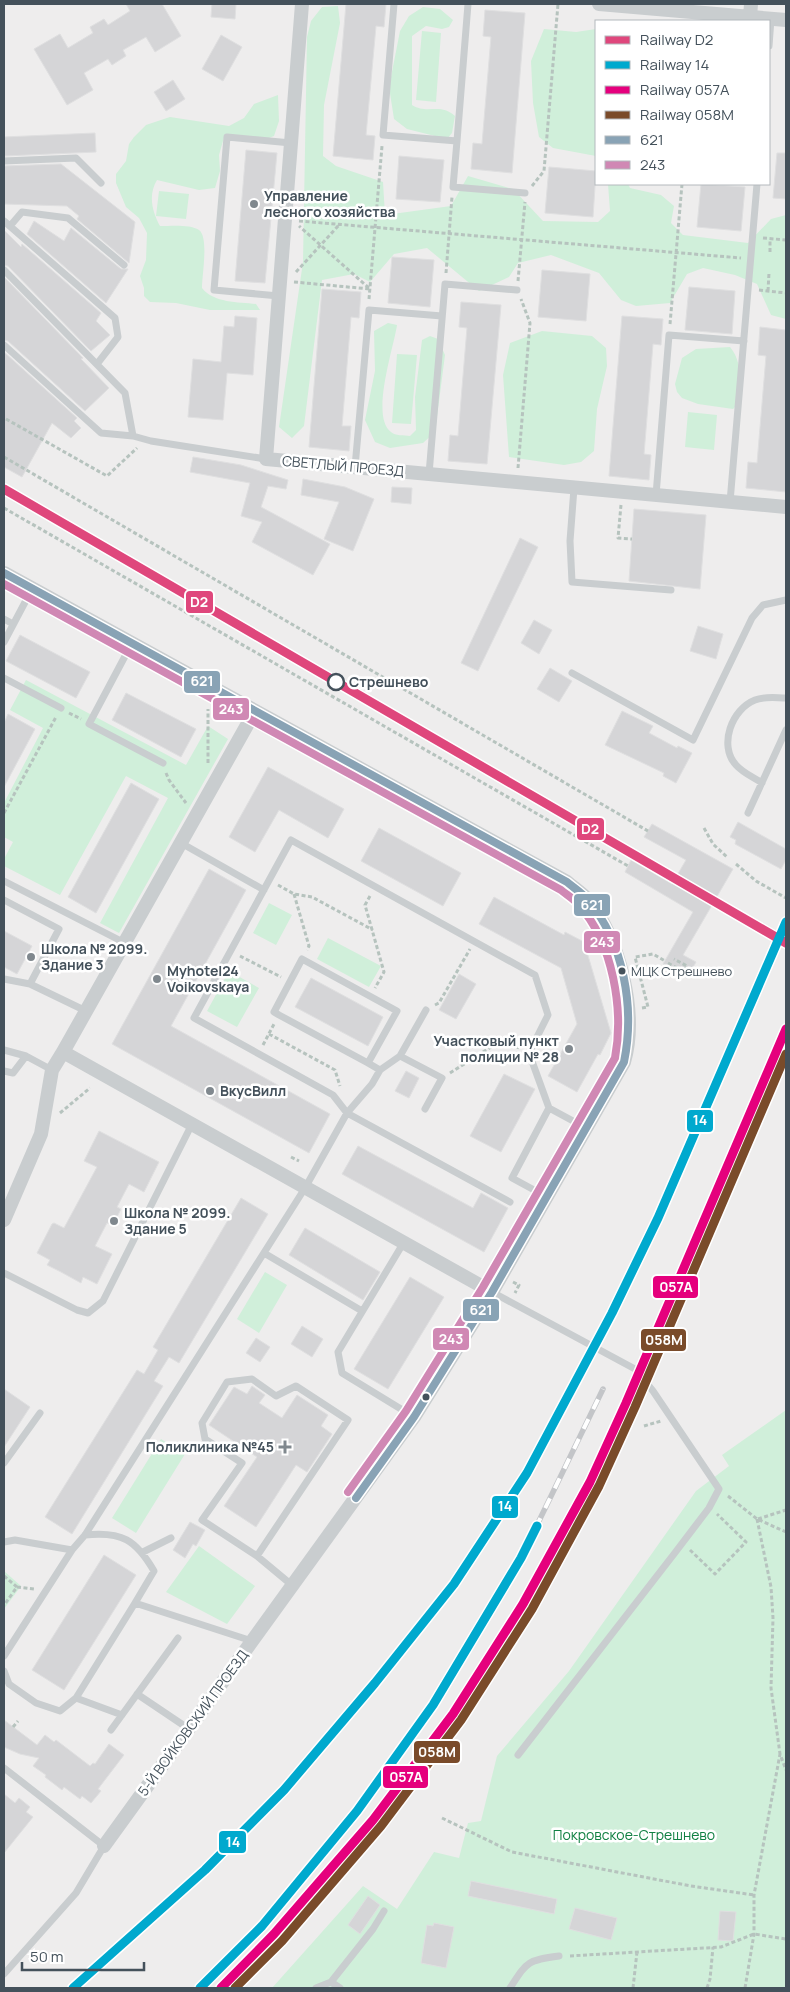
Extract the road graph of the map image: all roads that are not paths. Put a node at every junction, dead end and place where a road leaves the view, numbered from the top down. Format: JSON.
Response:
{"nodes":[{"id":1,"x":302,"y":4,"type":"edge"},
{"id":2,"x":394,"y":4,"type":"edge"},
{"id":3,"x":468,"y":4,"type":"edge"},
{"id":4,"x":599,"y":4,"type":"edge"},
{"id":5,"x":667,"y":7,"type":"edge"},
{"id":6,"x":750,"y":10,"type":"edge"},
{"id":7,"x":696,"y":17,"type":"edge"},
{"id":8,"x":771,"y":19,"type":"junction"},
{"id":9,"x":786,"y":20,"type":"edge"},
{"id":10,"x":770,"y":32,"type":"edge"},
{"id":11,"x":457,"y":141,"type":"junction"},
{"id":12,"x":291,"y":143,"type":"junction"},
{"id":13,"x":4,"y":161,"type":"edge"},
{"id":14,"x":101,"y":183,"type":"dead end"},
{"id":15,"x":757,"y":185,"type":"edge"},
{"id":16,"x":525,"y":193,"type":"road end"},
{"id":17,"x":7,"y":224,"type":"edge"},
{"id":18,"x":124,"y":265,"type":"dead end"},
{"id":19,"x":4,"y":270,"type":"edge"},
{"id":20,"x":517,"y":290,"type":"road end"},
{"id":21,"x":279,"y":296,"type":"junction"},
{"id":22,"x":442,"y":316,"type":"junction"},
{"id":23,"x":744,"y":341,"type":"junction"},
{"id":24,"x":4,"y":345,"type":"edge"},
{"id":25,"x":97,"y":364,"type":"junction"},
{"id":26,"x":133,"y":436,"type":"junction"},
{"id":27,"x":266,"y":459,"type":"junction"},
{"id":28,"x":355,"y":467,"type":"junction"},
{"id":29,"x":429,"y":474,"type":"junction"},
{"id":30,"x":574,"y":488,"type":"junction"},
{"id":31,"x":656,"y":495,"type":"junction"},
{"id":32,"x":730,"y":502,"type":"junction"},
{"id":33,"x":786,"y":508,"type":"edge"},
{"id":34,"x":4,"y":573,"type":"edge"},
{"id":35,"x":32,"y":589,"type":"junction"},
{"id":36,"x":671,"y":590,"type":"dead end"},
{"id":37,"x":786,"y":600,"type":"edge"},
{"id":38,"x":4,"y":618,"type":"edge"},
{"id":39,"x":13,"y":624,"type":"junction"},
{"id":40,"x":4,"y":642,"type":"edge"},
{"id":41,"x":132,"y":643,"type":"junction"},
{"id":42,"x":572,"y":673,"type":"dead end"},
{"id":43,"x":4,"y":678,"type":"edge"},
{"id":44,"x":786,"y":698,"type":"edge"},
{"id":45,"x":61,"y":708,"type":"road end"},
{"id":46,"x":255,"y":710,"type":"junction"},
{"id":47,"x":786,"y":730,"type":"edge"},
{"id":48,"x":163,"y":763,"type":"road end"},
{"id":49,"x":762,"y":783,"type":"junction"},
{"id":50,"x":748,"y":812,"type":"dead end"},
{"id":51,"x":181,"y":843,"type":"junction"},
{"id":52,"x":4,"y":880,"type":"edge"},
{"id":53,"x":264,"y":890,"type":"junction"},
{"id":54,"x":4,"y":900,"type":"edge"},
{"id":55,"x":124,"y":943,"type":"junction"},
{"id":56,"x":4,"y":979,"type":"edge"},
{"id":57,"x":30,"y":984,"type":"junction"},
{"id":58,"x":426,"y":1010,"type":"road end"},
{"id":59,"x":86,"y":1011,"type":"junction"},
{"id":60,"x":4,"y":1050,"type":"edge"},
{"id":61,"x":63,"y":1052,"type":"junction"},
{"id":62,"x":26,"y":1056,"type":"junction"},
{"id":63,"x":400,"y":1056,"type":"junction"},
{"id":64,"x":368,"y":1063,"type":"junction"},
{"id":65,"x":52,"y":1070,"type":"junction"},
{"id":66,"x":380,"y":1070,"type":"junction"},
{"id":67,"x":4,"y":1071,"type":"edge"},
{"id":68,"x":549,"y":1108,"type":"junction"},
{"id":69,"x":425,"y":1109,"type":"dead end"},
{"id":70,"x":347,"y":1113,"type":"junction"},
{"id":71,"x":192,"y":1124,"type":"junction"},
{"id":72,"x":586,"y":1128,"type":"junction"},
{"id":73,"x":306,"y":1188,"type":"junction"},
{"id":74,"x":547,"y":1196,"type":"junction"},
{"id":75,"x":510,"y":1202,"type":"dead end"},
{"id":76,"x":4,"y":1220,"type":"edge"},
{"id":77,"x":404,"y":1242,"type":"junction"},
{"id":78,"x":264,"y":1253,"type":"junction"},
{"id":79,"x":4,"y":1273,"type":"edge"},
{"id":80,"x":492,"y":1292,"type":"junction"},
{"id":81,"x":362,"y":1311,"type":"junction"},
{"id":82,"x":40,"y":1413,"type":"dead end"},
{"id":83,"x":414,"y":1417,"type":"junction"},
{"id":84,"x":4,"y":1463,"type":"edge"},
{"id":85,"x":85,"y":1534,"type":"junction"},
{"id":86,"x":171,"y":1538,"type":"dead end"},
{"id":87,"x":4,"y":1542,"type":"edge"},
{"id":88,"x":72,"y":1550,"type":"junction"},
{"id":89,"x":143,"y":1552,"type":"junction"},
{"id":90,"x":258,"y":1556,"type":"junction"},
{"id":91,"x":293,"y":1586,"type":"junction"},
{"id":92,"x":135,"y":1603,"type":"junction"},
{"id":93,"x":178,"y":1638,"type":"dead end"},
{"id":94,"x":252,"y":1641,"type":"junction"},
{"id":95,"x":4,"y":1656,"type":"edge"},
{"id":96,"x":4,"y":1671,"type":"edge"},
{"id":97,"x":137,"y":1694,"type":"junction"},
{"id":98,"x":76,"y":1698,"type":"junction"},
{"id":99,"x":122,"y":1715,"type":"junction"},
{"id":100,"x":189,"y":1729,"type":"junction"},
{"id":101,"x":111,"y":1730,"type":"dead end"},
{"id":102,"x":518,"y":1754,"type":"dead end"},
{"id":103,"x":4,"y":1768,"type":"edge"},
{"id":104,"x":104,"y":1846,"type":"junction"},
{"id":105,"x":384,"y":1911,"type":"dead end"},
{"id":106,"x":559,"y":1956,"type":"road end"},
{"id":107,"x":4,"y":1974,"type":"edge"},
{"id":108,"x":331,"y":1982,"type":"junction"},
{"id":109,"x":316,"y":1988,"type":"edge"},
{"id":110,"x":340,"y":1988,"type":"edge"},
{"id":111,"x":510,"y":1988,"type":"edge"}],
"edges":[{"from":1,"to":12,"type":"street","name":"СВЕТЛЫЙ ПРОЕЗД"},
{"from":2,"to":11,"type":"lane"},
{"from":3,"to":11,"type":"lane"},
{"from":4,"to":5,"type":"street"},
{"from":5,"to":7,"type":"street"},
{"from":6,"to":7,"type":"street"},
{"from":6,"to":8,"type":"street"},
{"from":8,"to":9,"type":"street"},
{"from":8,"to":10,"type":"lane"},
{"from":11,"to":16,"type":"lane"},
{"from":12,"to":21,"type":"street","name":"СВЕТЛЫЙ ПРОЕЗД"},
{"from":12,"to":21,"type":"lane"},
{"from":13,"to":14,"type":"lane"},
{"from":15,"to":23,"type":"lane"},
{"from":17,"to":18,"type":"lane"},
{"from":17,"to":25,"type":"lane"},
{"from":19,"to":25,"type":"lane"},
{"from":20,"to":22,"type":"lane"},
{"from":21,"to":27,"type":"street","name":"СВЕТЛЫЙ ПРОЕЗД"},
{"from":22,"to":28,"type":"lane"},
{"from":22,"to":29,"type":"lane"},
{"from":23,"to":31,"type":"lane"},
{"from":23,"to":32,"type":"lane"},
{"from":24,"to":26,"type":"lane"},
{"from":25,"to":26,"type":"lane"},
{"from":26,"to":27,"type":"lane"},
{"from":27,"to":28,"type":"street","name":"СВЕТЛЫЙ ПРОЕЗД"},
{"from":28,"to":29,"type":"street","name":"СВЕТЛЫЙ ПРОЕЗД"},
{"from":29,"to":30,"type":"street","name":"СВЕТЛЫЙ ПРОЕЗД"},
{"from":30,"to":31,"type":"street","name":"СВЕТЛЫЙ ПРОЕЗД"},
{"from":30,"to":36,"type":"lane"},
{"from":31,"to":32,"type":"street","name":"СВЕТЛЫЙ ПРОЕЗД"},
{"from":32,"to":33,"type":"street","name":"СВЕТЛЫЙ ПРОЕЗД"},
{"from":34,"to":35,"type":"street","name":"5-Й ВОЙКОВСКИЙ ПРОЕЗД"},
{"from":35,"to":39,"type":"lane"},
{"from":35,"to":41,"type":"street","name":"5-Й ВОЙКОВСКИЙ ПРОЕЗД"},
{"from":37,"to":42,"type":"lane"},
{"from":38,"to":39,"type":"lane"},
{"from":39,"to":40,"type":"lane"},
{"from":41,"to":46,"type":"street","name":"5-Й ВОЙКОВСКИЙ ПРОЕЗД"},
{"from":41,"to":48,"type":"lane"},
{"from":43,"to":45,"type":"lane"},
{"from":44,"to":49,"type":"lane"},
{"from":46,"to":51,"type":"street"},
{"from":46,"to":72,"type":"street","name":"5-Й ВОЙКОВСКИЙ ПРОЕЗД"},
{"from":47,"to":49,"type":"lane"},
{"from":49,"to":50,"type":"lane"},
{"from":51,"to":53,"type":"lane"},
{"from":51,"to":55,"type":"street"},
{"from":52,"to":55,"type":"lane"},
{"from":53,"to":68,"type":"lane"},
{"from":53,"to":70,"type":"lane"},
{"from":54,"to":57,"type":"lane"},
{"from":55,"to":59,"type":"street"},
{"from":56,"to":57,"type":"lane"},
{"from":57,"to":59,"type":"lane"},
{"from":58,"to":63,"type":"lane"},
{"from":59,"to":61,"type":"street"},
{"from":60,"to":62,"type":"lane"},
{"from":61,"to":65,"type":"street"},
{"from":61,"to":71,"type":"street"},
{"from":62,"to":65,"type":"lane"},
{"from":62,"to":67,"type":"lane"},
{"from":63,"to":66,"type":"lane"},
{"from":63,"to":69,"type":"lane"},
{"from":64,"to":64,"type":"lane"},
{"from":64,"to":66,"type":"lane"},
{"from":65,"to":76,"type":"street"},
{"from":66,"to":70,"type":"lane"},
{"from":68,"to":72,"type":"lane"},
{"from":68,"to":74,"type":"lane"},
{"from":70,"to":73,"type":"lane"},
{"from":70,"to":75,"type":"lane"},
{"from":71,"to":73,"type":"street"},
{"from":71,"to":79,"type":"lane"},
{"from":72,"to":74,"type":"street","name":"5-Й ВОЙКОВСКИЙ ПРОЕЗД"},
{"from":73,"to":77,"type":"street"},
{"from":73,"to":78,"type":"lane"},
{"from":74,"to":80,"type":"street","name":"5-Й ВОЙКОВСКИЙ ПРОЕЗД"},
{"from":77,"to":80,"type":"street"},
{"from":77,"to":81,"type":"lane"},
{"from":78,"to":81,"type":"lane"},
{"from":78,"to":85,"type":"lane"},
{"from":80,"to":83,"type":"street","name":"5-Й ВОЙКОВСКИЙ ПРОЕЗД"},
{"from":80,"to":102,"type":"lane"},
{"from":81,"to":83,"type":"lane"},
{"from":82,"to":84,"type":"lane"},
{"from":83,"to":91,"type":"street","name":"5-Й ВОЙКОВСКИЙ ПРОЕЗД"},
{"from":85,"to":88,"type":"lane"},
{"from":85,"to":89,"type":"lane"},
{"from":86,"to":89,"type":"lane"},
{"from":87,"to":88,"type":"lane"},
{"from":88,"to":95,"type":"lane"},
{"from":89,"to":92,"type":"lane"},
{"from":90,"to":90,"type":"lane"},
{"from":90,"to":91,"type":"lane"},
{"from":91,"to":94,"type":"street","name":"5-Й ВОЙКОВСКИЙ ПРОЕЗД"},
{"from":92,"to":94,"type":"lane"},
{"from":92,"to":98,"type":"lane"},
{"from":93,"to":97,"type":"lane"},
{"from":94,"to":100,"type":"street","name":"5-Й ВОЙКОВСКИЙ ПРОЕЗД"},
{"from":96,"to":98,"type":"lane"},
{"from":97,"to":99,"type":"lane"},
{"from":97,"to":100,"type":"lane"},
{"from":98,"to":99,"type":"lane"},
{"from":99,"to":101,"type":"lane"},
{"from":100,"to":104,"type":"street","name":"5-Й ВОЙКОВСКИЙ ПРОЕЗД"},
{"from":103,"to":104,"type":"lane"},
{"from":104,"to":107,"type":"lane"},
{"from":105,"to":108,"type":"lane"},
{"from":106,"to":111,"type":"lane"},
{"from":108,"to":109,"type":"lane"},
{"from":108,"to":110,"type":"lane"}]}
